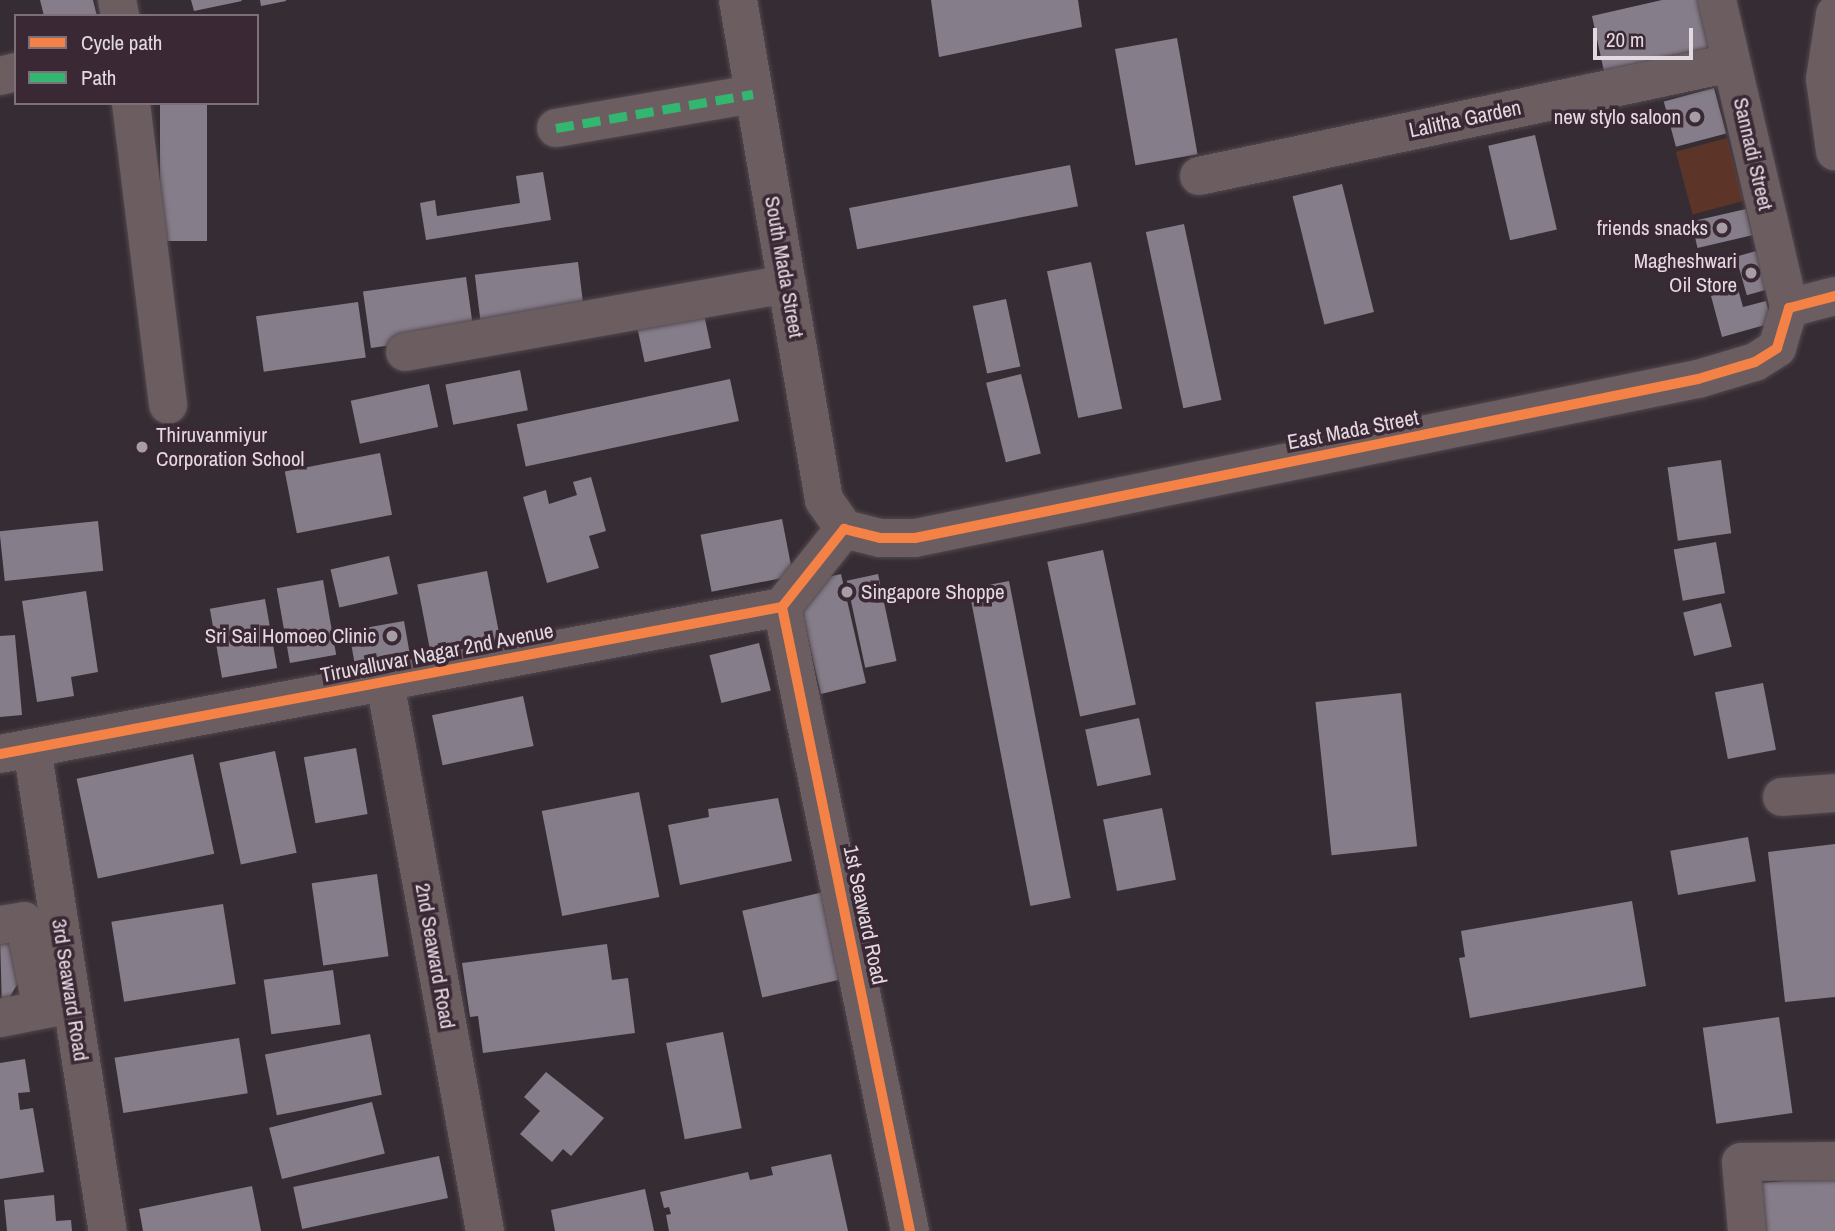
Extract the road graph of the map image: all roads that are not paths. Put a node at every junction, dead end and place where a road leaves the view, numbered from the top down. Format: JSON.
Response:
{"nodes":[{"id":1,"x":738,"y":0,"type":"edge"},
{"id":2,"x":1717,"y":0,"type":"edge"},
{"id":3,"x":1835,"y":14,"type":"edge"},
{"id":4,"x":1731,"y":63,"type":"junction"},
{"id":5,"x":753,"y":94,"type":"junction"},
{"id":6,"x":131,"y":105,"type":"edge"},
{"id":7,"x":556,"y":128,"type":"dead end"},
{"id":8,"x":1835,"y":151,"type":"edge"},
{"id":9,"x":1199,"y":176,"type":"dead end"},
{"id":10,"x":787,"y":284,"type":"junction"},
{"id":11,"x":1835,"y":296,"type":"edge"},
{"id":12,"x":1789,"y":308,"type":"junction"},
{"id":13,"x":405,"y":352,"type":"dead end"},
{"id":14,"x":168,"y":405,"type":"dead end"},
{"id":15,"x":844,"y":529,"type":"junction"},
{"id":16,"x":782,"y":607,"type":"junction"},
{"id":17,"x":385,"y":682,"type":"junction"},
{"id":18,"x":16,"y":751,"type":"edge"},
{"id":19,"x":1835,"y":793,"type":"edge"},
{"id":20,"x":1782,"y":797,"type":"dead end"},
{"id":21,"x":0,"y":925,"type":"edge"},
{"id":22,"x":57,"y":1007,"type":"junction"},
{"id":23,"x":0,"y":1018,"type":"edge"},
{"id":24,"x":1835,"y":1161,"type":"edge"},
{"id":25,"x":108,"y":1231,"type":"edge"},
{"id":26,"x":485,"y":1231,"type":"edge"},
{"id":27,"x":910,"y":1231,"type":"edge"},
{"id":28,"x":1747,"y":1231,"type":"edge"}],
"edges":[{"from":1,"to":5,"type":"street","name":"South Mada Street"},
{"from":2,"to":4,"type":"street","name":"Sannadi Street"},
{"from":3,"to":8,"type":"street"},
{"from":4,"to":9,"type":"street","name":"Lalitha Garden"},
{"from":4,"to":12,"type":"street","name":"Sannadi Street"},
{"from":5,"to":7,"type":"street"},
{"from":5,"to":10,"type":"street","name":"South Mada Street"},
{"from":6,"to":14,"type":"street"},
{"from":10,"to":13,"type":"street"},
{"from":10,"to":15,"type":"street","name":"South Mada Street"},
{"from":11,"to":12,"type":"street"},
{"from":12,"to":15,"type":"street","name":"East Mada Street"},
{"from":15,"to":16,"type":"street"},
{"from":16,"to":17,"type":"street","name":"Tiruvalluvar Nagar 2nd Avenue"},
{"from":16,"to":27,"type":"street","name":"1st Seaward Road"},
{"from":17,"to":18,"type":"street","name":"Tiruvalluvar Nagar 2nd Avenue"},
{"from":17,"to":26,"type":"street","name":"2nd Seaward Road"},
{"from":18,"to":22,"type":"street","name":"3rd Seaward Road"},
{"from":19,"to":20,"type":"street"},
{"from":21,"to":22,"type":"street"},
{"from":22,"to":23,"type":"street"},
{"from":22,"to":25,"type":"street","name":"3rd Seaward Road"},
{"from":24,"to":28,"type":"street"}]}
